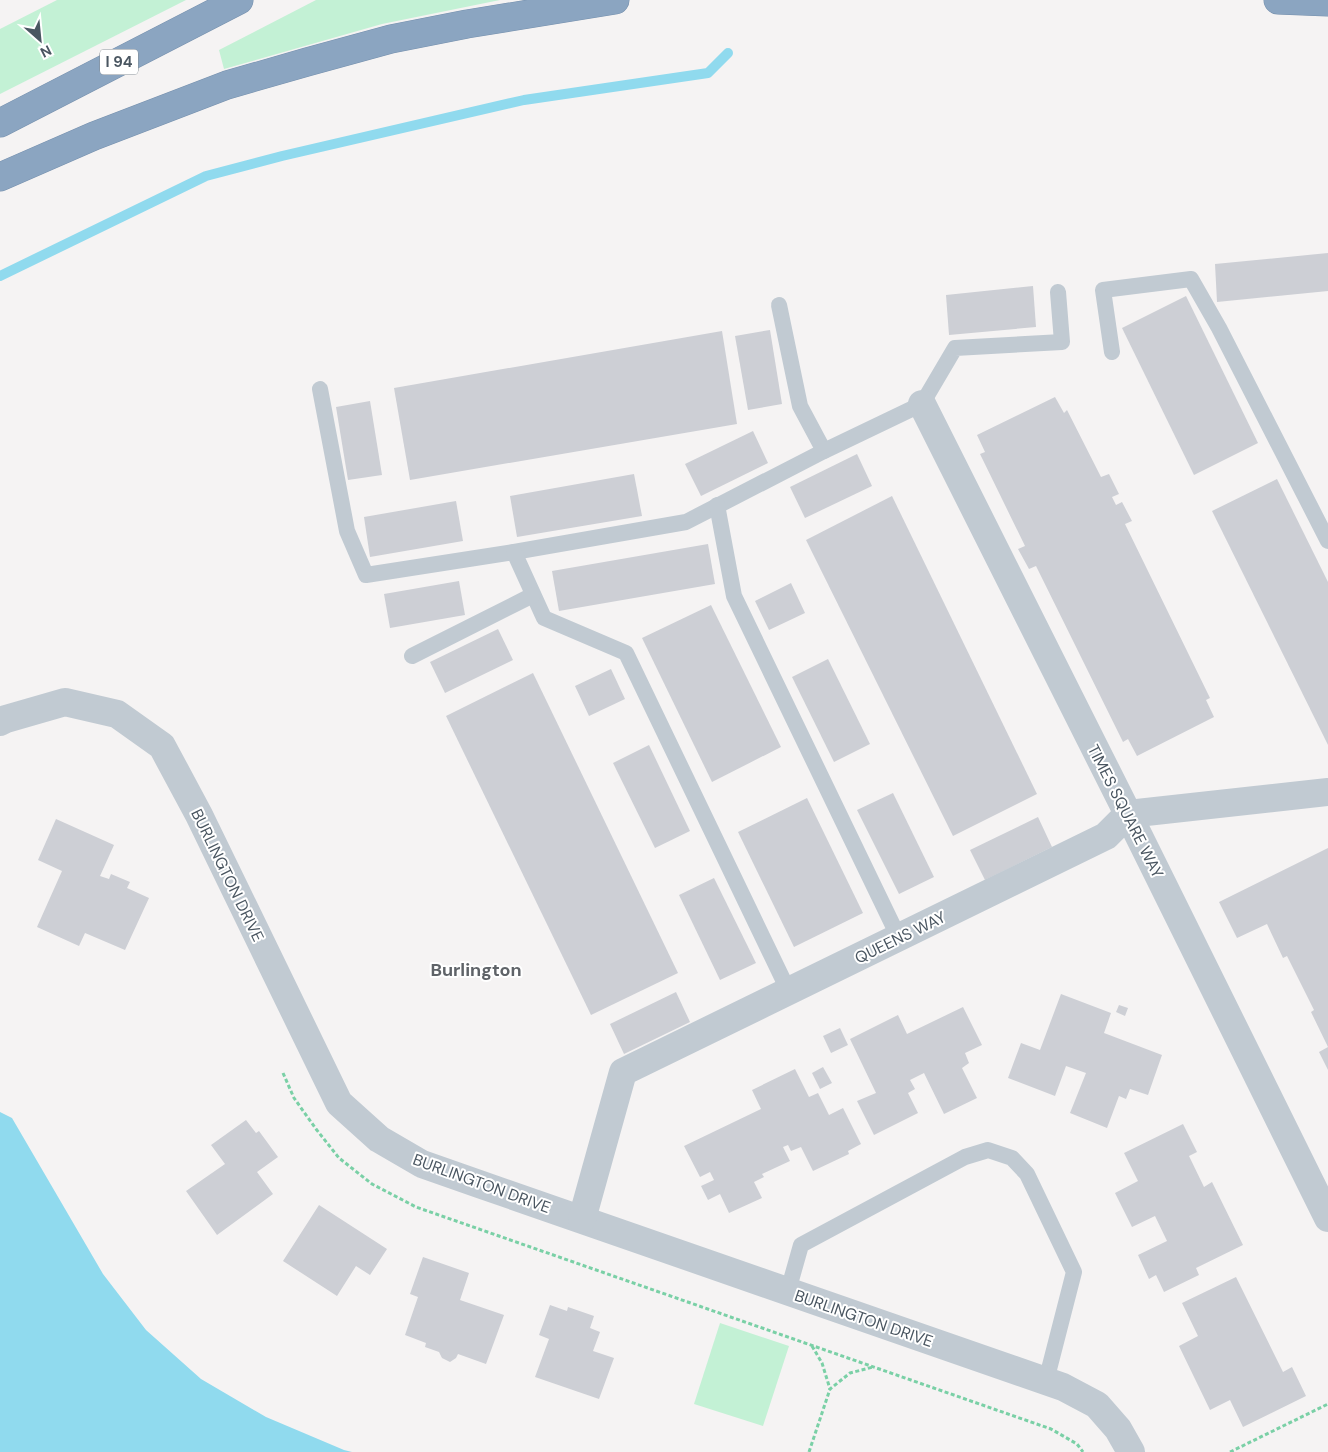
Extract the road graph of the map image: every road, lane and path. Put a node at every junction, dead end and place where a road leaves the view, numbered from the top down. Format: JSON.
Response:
{"nodes":[{"id":1,"x":239,"y":0,"type":"edge"},
{"id":2,"x":615,"y":0,"type":"edge"},
{"id":3,"x":1278,"y":0,"type":"edge"},
{"id":4,"x":1328,"y":2,"type":"edge"},
{"id":5,"x":0,"y":123,"type":"edge"},
{"id":6,"x":0,"y":177,"type":"edge"},
{"id":7,"x":1058,"y":292,"type":"dead end"},
{"id":8,"x":779,"y":305,"type":"dead end"},
{"id":9,"x":1112,"y":352,"type":"dead end"},
{"id":10,"x":320,"y":389,"type":"dead end"},
{"id":11,"x":922,"y":404,"type":"junction"},
{"id":12,"x":824,"y":451,"type":"junction"},
{"id":13,"x":717,"y":505,"type":"junction"},
{"id":14,"x":1328,"y":541,"type":"edge"},
{"id":15,"x":514,"y":552,"type":"junction"},
{"id":16,"x":534,"y":595,"type":"junction"},
{"id":17,"x":412,"y":656,"type":"dead end"},
{"id":18,"x":0,"y":722,"type":"edge"},
{"id":19,"x":1328,"y":792,"type":"edge"},
{"id":20,"x":1128,"y":814,"type":"junction"},
{"id":21,"x":899,"y":938,"type":"junction"},
{"id":22,"x":789,"y":992,"type":"junction"},
{"id":23,"x":283,"y":1073,"type":"dead end"},
{"id":24,"x":1328,"y":1218,"type":"edge"},
{"id":25,"x":582,"y":1220,"type":"junction"},
{"id":26,"x":788,"y":1291,"type":"junction"},
{"id":27,"x":812,"y":1345,"type":"junction"},
{"id":28,"x":873,"y":1367,"type":"junction"},
{"id":29,"x":1046,"y":1381,"type":"junction"},
{"id":30,"x":830,"y":1389,"type":"junction"},
{"id":31,"x":1328,"y":1404,"type":"edge"},
{"id":32,"x":809,"y":1452,"type":"edge"},
{"id":33,"x":1084,"y":1452,"type":"edge"},
{"id":34,"x":1131,"y":1452,"type":"edge"},
{"id":35,"x":1230,"y":1452,"type":"edge"}],
"edges":[{"from":1,"to":5,"type":"highway","number":"I 94"},
{"from":2,"to":6,"type":"highway"},
{"from":3,"to":4,"type":"highway"},
{"from":7,"to":11,"type":"lane"},
{"from":8,"to":12,"type":"lane"},
{"from":9,"to":14,"type":"lane"},
{"from":10,"to":15,"type":"lane"},
{"from":11,"to":12,"type":"lane"},
{"from":11,"to":20,"type":"street","name":"TIMES SQUARE WAY"},
{"from":12,"to":13,"type":"lane"},
{"from":13,"to":15,"type":"lane"},
{"from":13,"to":21,"type":"lane"},
{"from":15,"to":16,"type":"lane"},
{"from":16,"to":17,"type":"lane"},
{"from":16,"to":22,"type":"lane"},
{"from":18,"to":25,"type":"street","name":"BURLINGTON DRIVE"},
{"from":19,"to":20,"type":"street"},
{"from":20,"to":21,"type":"street","name":"QUEENS WAY"},
{"from":20,"to":24,"type":"street","name":"TIMES SQUARE WAY"},
{"from":21,"to":22,"type":"street","name":"QUEENS WAY"},
{"from":22,"to":25,"type":"street","name":"QUEENS WAY"},
{"from":23,"to":27,"type":"path"},
{"from":25,"to":26,"type":"street","name":"BURLINGTON DRIVE"},
{"from":26,"to":29,"type":"street","name":"BURLINGTON DRIVE"},
{"from":26,"to":29,"type":"lane"},
{"from":27,"to":28,"type":"path"},
{"from":27,"to":30,"type":"path"},
{"from":28,"to":30,"type":"path"},
{"from":28,"to":33,"type":"path"},
{"from":29,"to":34,"type":"street","name":"BURLINGTON DRIVE"},
{"from":30,"to":32,"type":"path"},
{"from":31,"to":35,"type":"path"}]}
